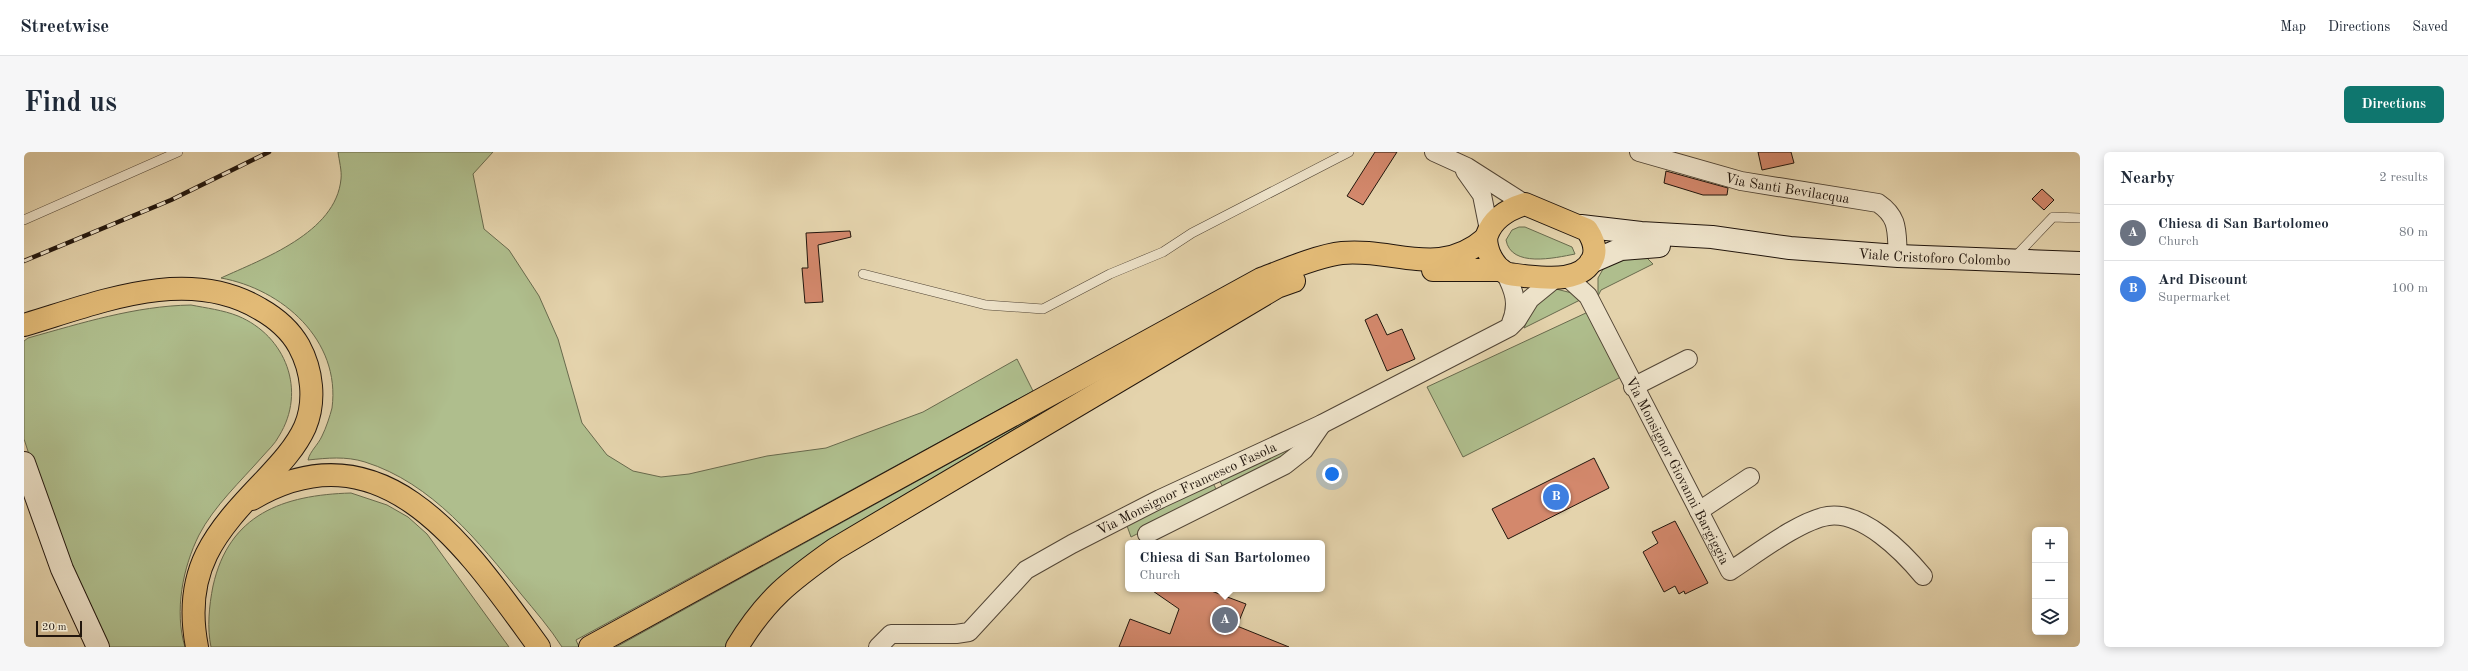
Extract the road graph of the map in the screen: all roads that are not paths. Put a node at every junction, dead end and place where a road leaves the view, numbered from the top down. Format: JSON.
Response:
{"nodes":[{"id":1,"x":178,"y":152,"type":"edge"},
{"id":2,"x":1349,"y":152,"type":"edge"},
{"id":3,"x":1434,"y":152,"type":"edge"},
{"id":4,"x":1639,"y":152,"type":"edge"},
{"id":5,"x":1455,"y":163,"type":"junction"},
{"id":6,"x":1525,"y":204,"type":"junction"},
{"id":7,"x":2080,"y":218,"type":"edge"},
{"id":8,"x":24,"y":220,"type":"edge"},
{"id":9,"x":1581,"y":226,"type":"junction"},
{"id":10,"x":1487,"y":234,"type":"junction"},
{"id":11,"x":1790,"y":248,"type":"junction"},
{"id":12,"x":1898,"y":256,"type":"junction"},
{"id":13,"x":1319,"y":260,"type":"junction"},
{"id":14,"x":2011,"y":260,"type":"junction"},
{"id":15,"x":1369,"y":262,"type":"junction"},
{"id":16,"x":2080,"y":263,"type":"edge"},
{"id":17,"x":1590,"y":264,"type":"junction"},
{"id":18,"x":1503,"y":272,"type":"junction"},
{"id":19,"x":863,"y":274,"type":"dead end"},
{"id":20,"x":1562,"y":277,"type":"junction"},
{"id":21,"x":1598,"y":316,"type":"junction"},
{"id":22,"x":24,"y":325,"type":"edge"},
{"id":23,"x":1510,"y":327,"type":"junction"},
{"id":24,"x":1688,"y":359,"type":"dead end"},
{"id":25,"x":1633,"y":387,"type":"junction"},
{"id":26,"x":1322,"y":424,"type":"junction"},
{"id":27,"x":24,"y":463,"type":"edge"},
{"id":28,"x":1750,"y":477,"type":"dead end"},
{"id":29,"x":1700,"y":511,"type":"junction"},
{"id":30,"x":228,"y":519,"type":"junction"},
{"id":31,"x":1147,"y":534,"type":"dead end"},
{"id":32,"x":1923,"y":576,"type":"dead end"},
{"id":33,"x":98,"y":647,"type":"edge"},
{"id":34,"x":197,"y":647,"type":"edge"},
{"id":35,"x":539,"y":647,"type":"edge"},
{"id":36,"x":590,"y":647,"type":"edge"},
{"id":37,"x":737,"y":647,"type":"edge"},
{"id":38,"x":878,"y":647,"type":"edge"}],
"edges":[{"from":1,"to":8,"type":"lane"},
{"from":2,"to":19,"type":"lane"},
{"from":3,"to":5,"type":"street"},
{"from":4,"to":12,"type":"street","name":"Via Santi Bevilacqua"},
{"from":5,"to":6,"type":"street"},
{"from":5,"to":10,"type":"street"},
{"from":6,"to":9,"type":"main road"},
{"from":6,"to":10,"type":"main road"},
{"from":7,"to":14,"type":"lane"},
{"from":9,"to":11,"type":"main road"},
{"from":9,"to":17,"type":"main road"},
{"from":10,"to":13,"type":"main road"},
{"from":10,"to":18,"type":"main road"},
{"from":11,"to":12,"type":"main road","name":"Viale Cristoforo Colombo"},
{"from":11,"to":17,"type":"main road"},
{"from":12,"to":14,"type":"main road","name":"Viale Cristoforo Colombo"},
{"from":13,"to":15,"type":"main road"},
{"from":13,"to":36,"type":"main road"},
{"from":14,"to":16,"type":"main road","name":"Viale Cristoforo Colombo"},
{"from":15,"to":18,"type":"main road"},
{"from":15,"to":37,"type":"main road"},
{"from":17,"to":20,"type":"main road"},
{"from":17,"to":21,"type":"street"},
{"from":18,"to":20,"type":"main road"},
{"from":18,"to":23,"type":"street"},
{"from":20,"to":21,"type":"street"},
{"from":20,"to":23,"type":"street"},
{"from":21,"to":25,"type":"street","name":"Via Monsignor Giovanni Bargiggia"},
{"from":22,"to":30,"type":"main road"},
{"from":23,"to":26,"type":"street","name":"Via Monsignor Francesco Fasola"},
{"from":24,"to":25,"type":"street"},
{"from":25,"to":29,"type":"street","name":"Via Monsignor Giovanni Bargiggia"},
{"from":26,"to":31,"type":"street"},
{"from":26,"to":38,"type":"street","name":"Via Monsignor Francesco Fasola"},
{"from":27,"to":33,"type":"main road"},
{"from":28,"to":29,"type":"street"},
{"from":29,"to":32,"type":"street","name":"Via Monsignor Giovanni Bargiggia"},
{"from":30,"to":34,"type":"main road"},
{"from":30,"to":35,"type":"main road"}]}
